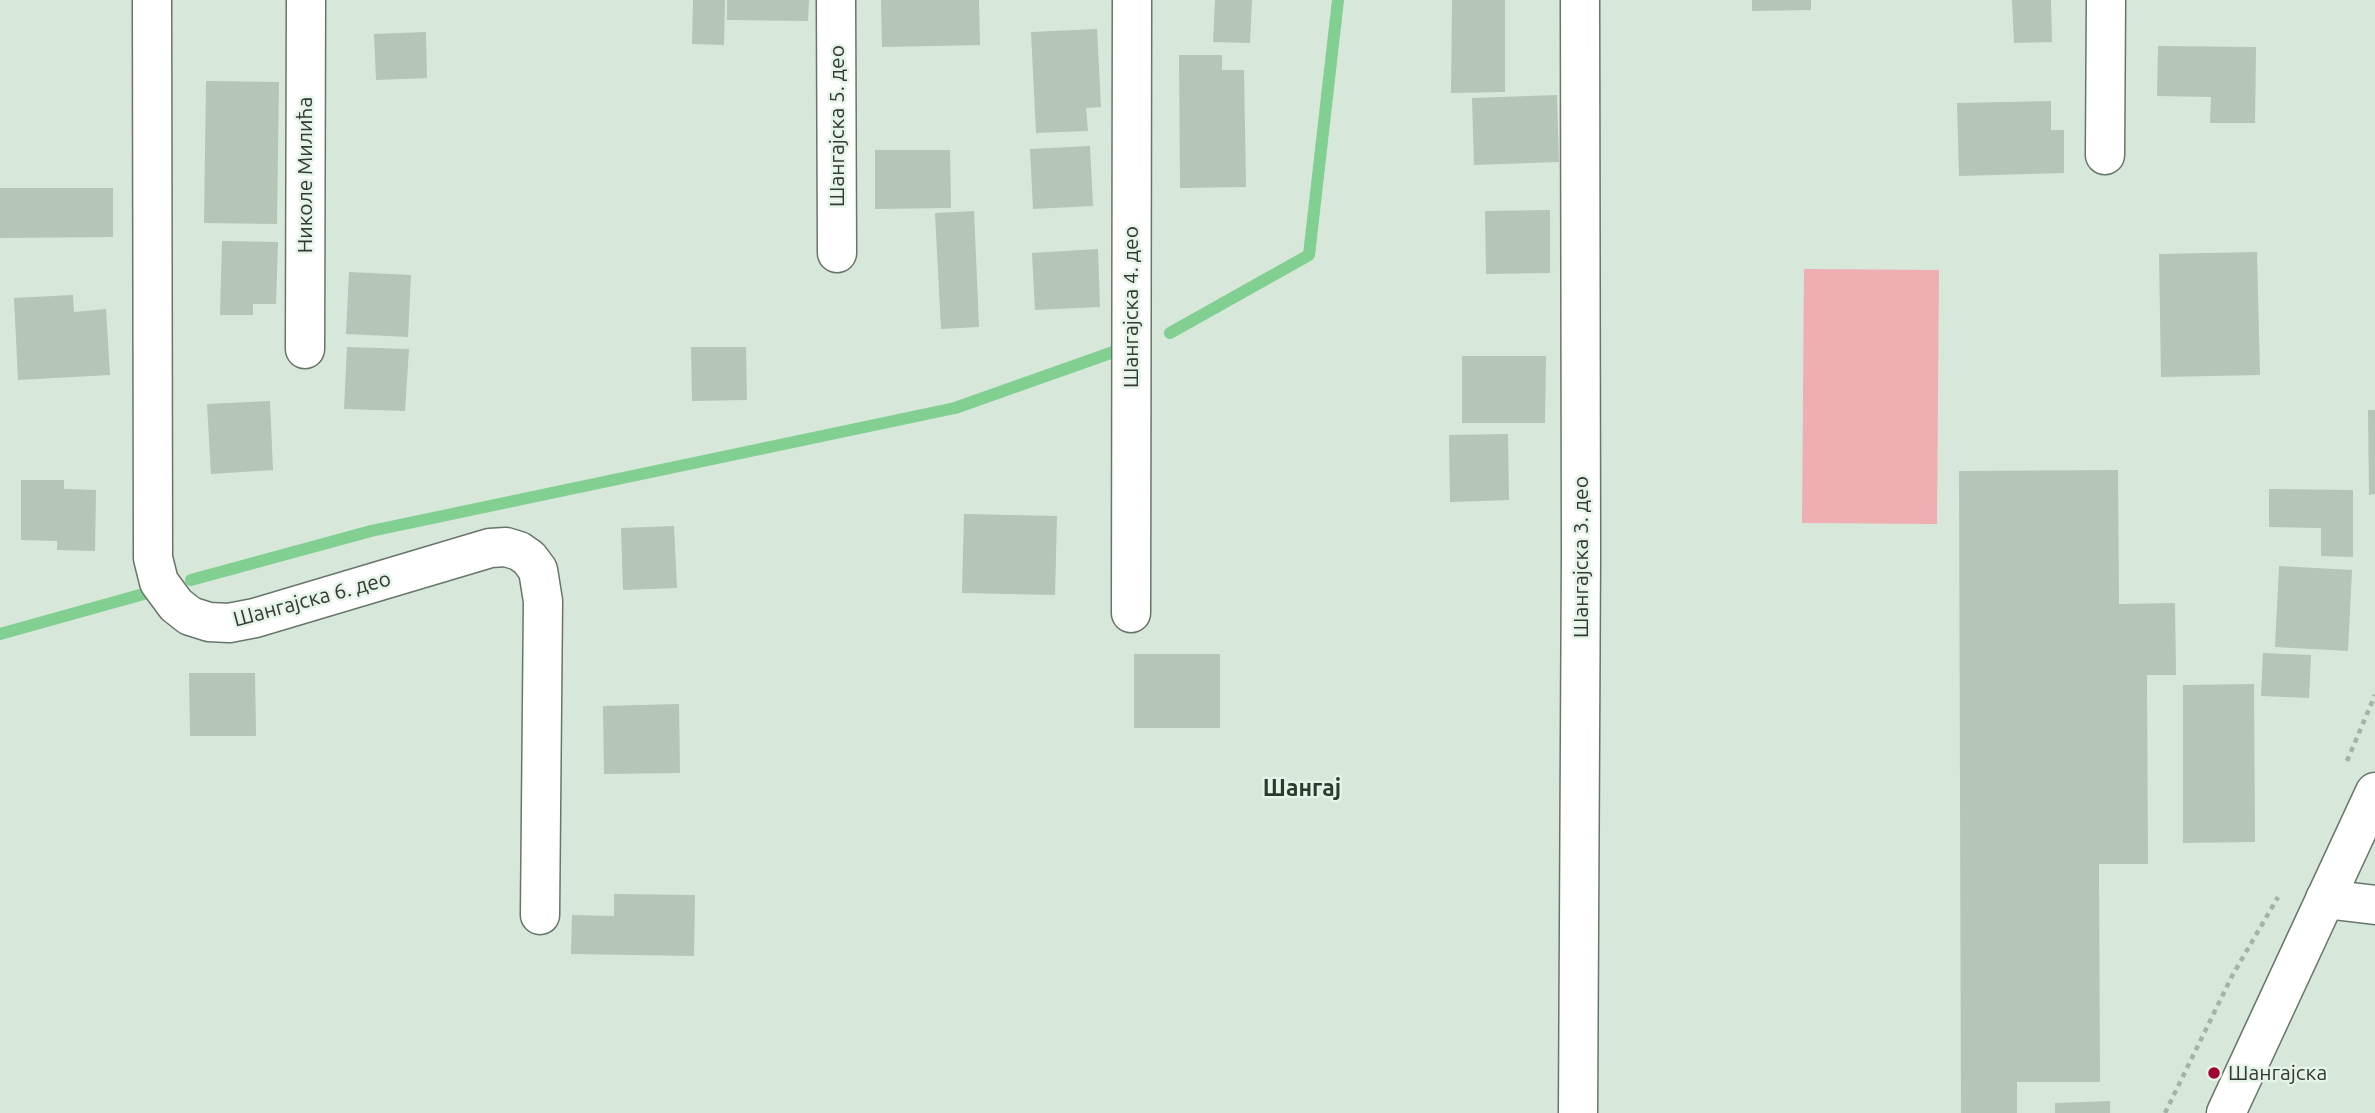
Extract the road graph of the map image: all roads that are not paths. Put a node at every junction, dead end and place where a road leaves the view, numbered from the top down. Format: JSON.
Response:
{"nodes":[{"id":1,"x":152,"y":0,"type":"edge"},
{"id":2,"x":306,"y":0,"type":"edge"},
{"id":3,"x":836,"y":0,"type":"edge"},
{"id":4,"x":1132,"y":0,"type":"edge"},
{"id":5,"x":1580,"y":0,"type":"edge"},
{"id":6,"x":2106,"y":0,"type":"edge"},
{"id":7,"x":2105,"y":155,"type":"dead end"},
{"id":8,"x":837,"y":253,"type":"dead end"},
{"id":9,"x":305,"y":349,"type":"dead end"},
{"id":10,"x":1131,"y":613,"type":"dead end"},
{"id":11,"x":2375,"y":792,"type":"edge"},
{"id":12,"x":2325,"y":899,"type":"junction"},
{"id":13,"x":2375,"y":905,"type":"edge"},
{"id":14,"x":540,"y":915,"type":"dead end"},
{"id":15,"x":1578,"y":1113,"type":"edge"},
{"id":16,"x":2226,"y":1113,"type":"edge"}],
"edges":[{"from":1,"to":14,"type":"street","name":"Шангајска 6. део"},
{"from":2,"to":9,"type":"street","name":"Николе Милића"},
{"from":3,"to":8,"type":"street","name":"Шангајска 5. део"},
{"from":4,"to":10,"type":"street","name":"Шангајска 4. део"},
{"from":5,"to":15,"type":"street","name":"Шангајска 3. део"},
{"from":6,"to":7,"type":"street"},
{"from":11,"to":12,"type":"street"},
{"from":12,"to":13,"type":"street"},
{"from":12,"to":16,"type":"street"}]}
